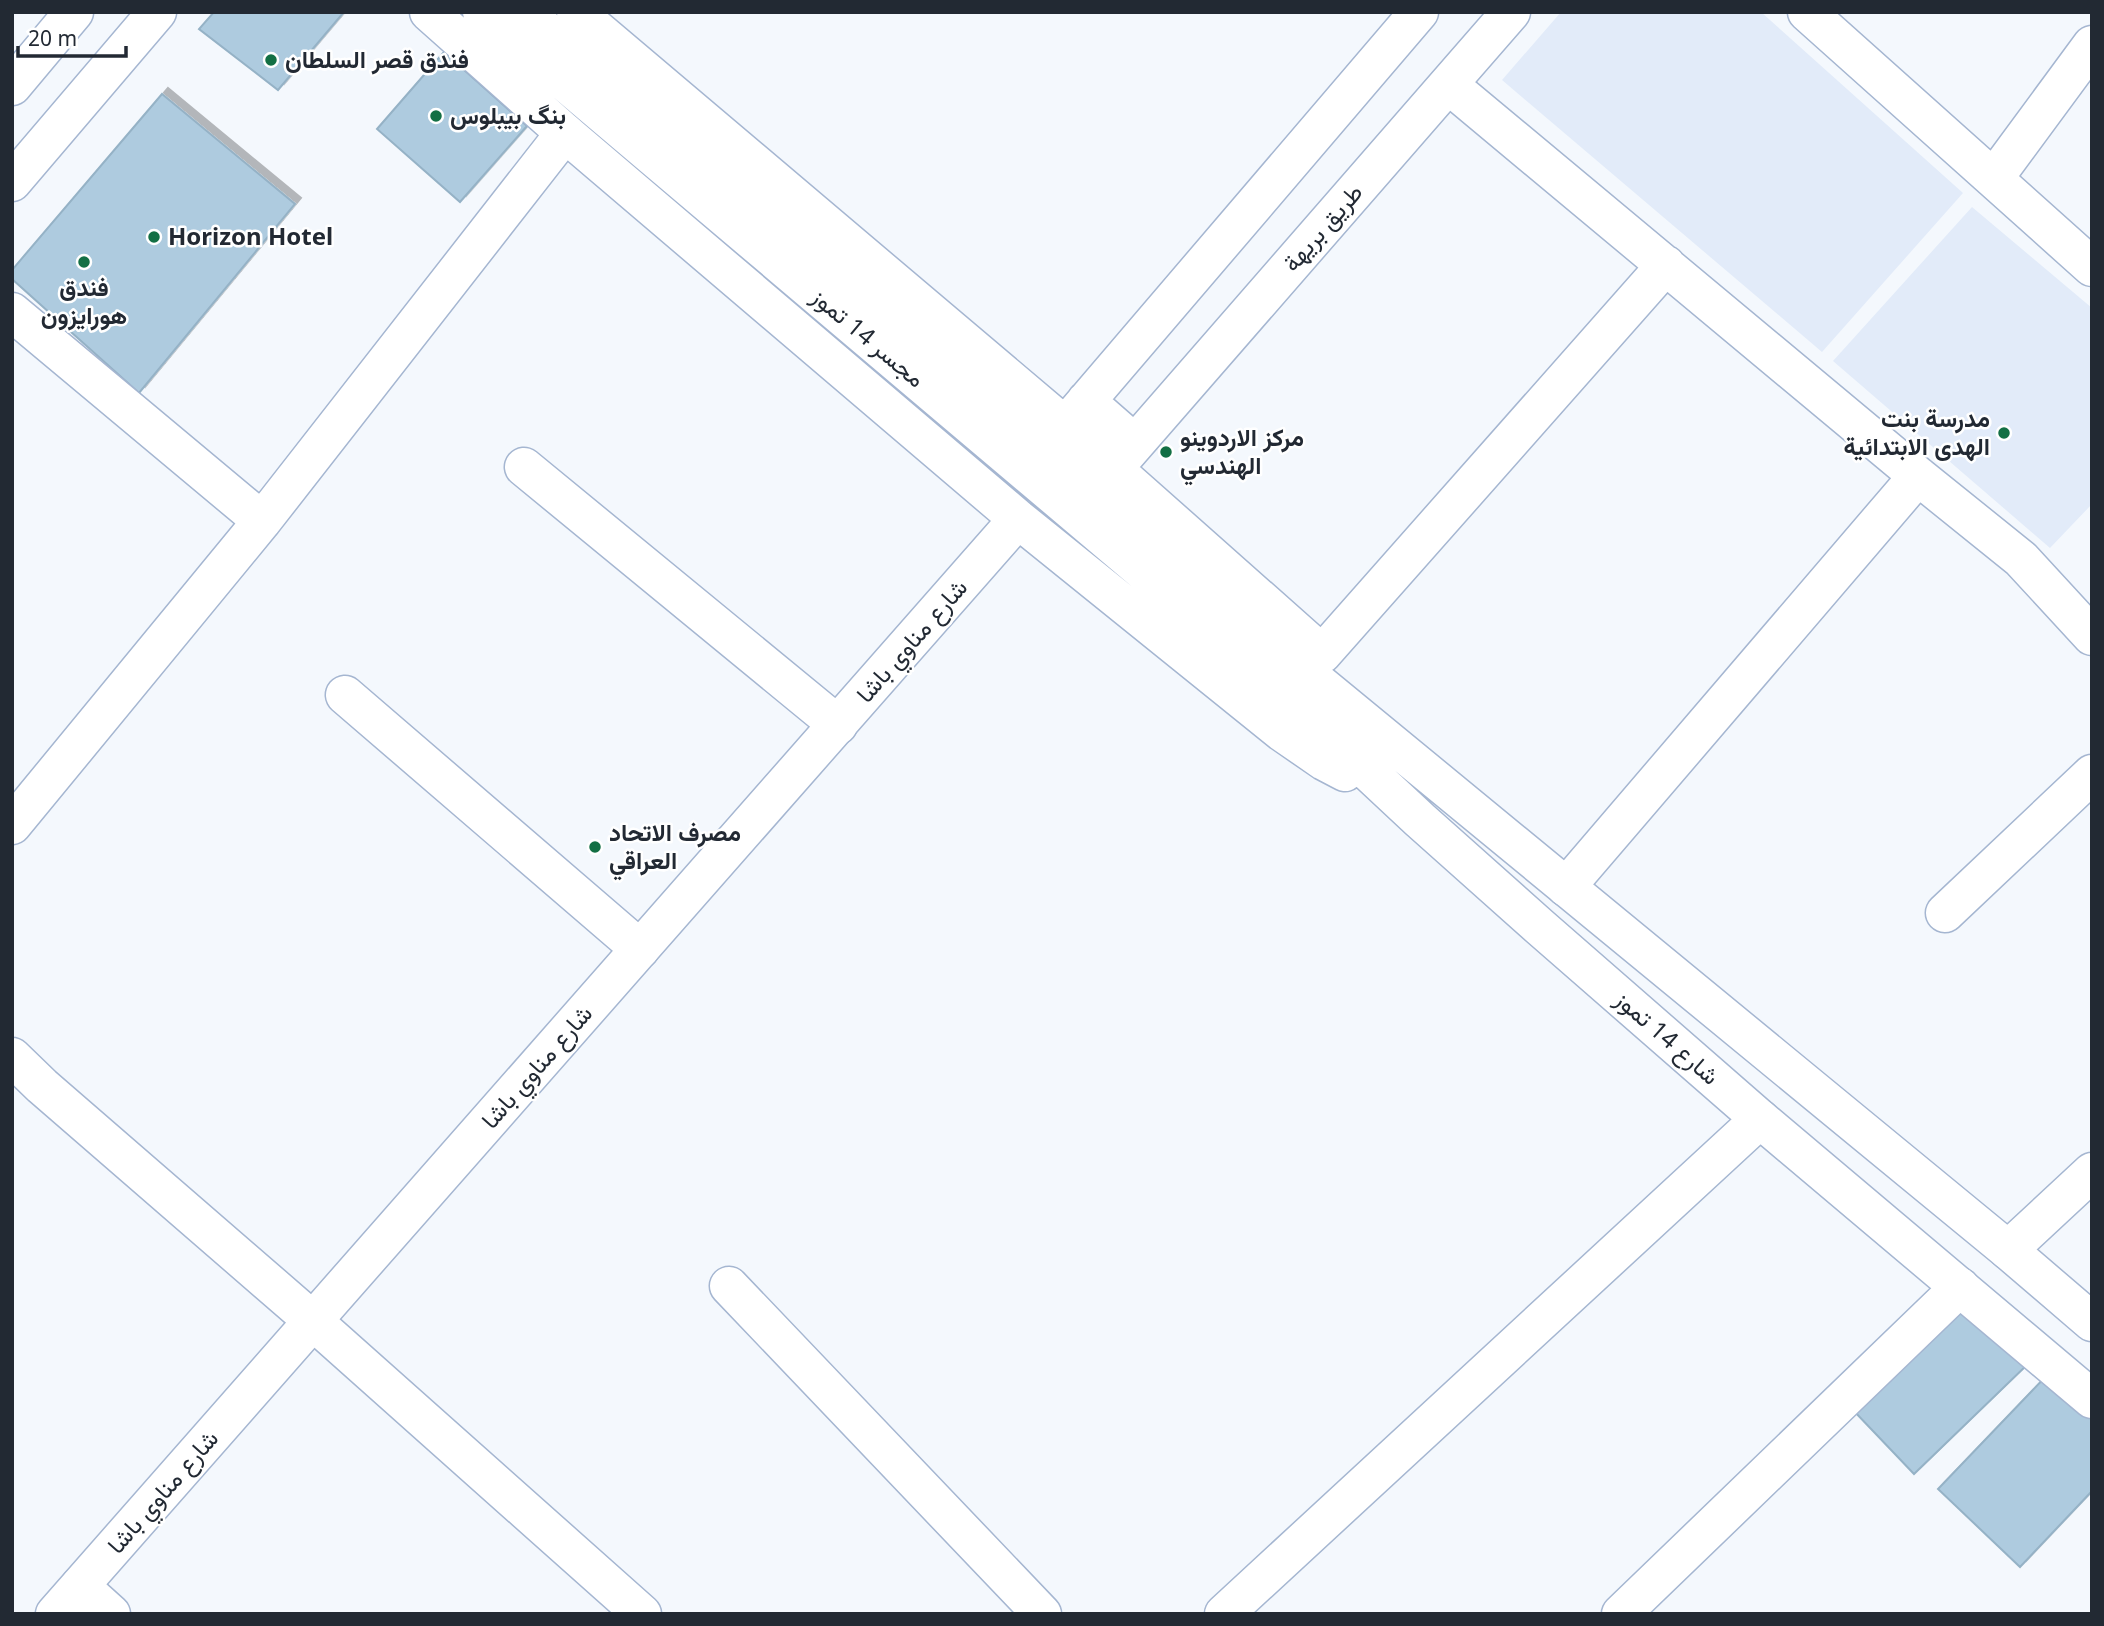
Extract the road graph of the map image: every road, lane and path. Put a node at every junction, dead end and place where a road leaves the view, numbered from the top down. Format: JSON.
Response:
{"nodes":[{"id":1,"x":74,"y":12,"type":"edge"},
{"id":2,"x":157,"y":12,"type":"edge"},
{"id":3,"x":429,"y":12,"type":"edge"},
{"id":4,"x":482,"y":12,"type":"edge"},
{"id":5,"x":524,"y":12,"type":"edge"},
{"id":6,"x":576,"y":12,"type":"edge"},
{"id":7,"x":1419,"y":12,"type":"edge"},
{"id":8,"x":1511,"y":12,"type":"edge"},
{"id":9,"x":1807,"y":12,"type":"edge"},
{"id":10,"x":2092,"y":45,"type":"edge"},
{"id":11,"x":1449,"y":85,"type":"junction"},
{"id":12,"x":12,"y":86,"type":"edge"},
{"id":13,"x":565,"y":133,"type":"junction"},
{"id":14,"x":1994,"y":178,"type":"junction"},
{"id":15,"x":12,"y":182,"type":"edge"},
{"id":16,"x":1666,"y":265,"type":"junction"},
{"id":17,"x":2092,"y":267,"type":"edge"},
{"id":18,"x":12,"y":312,"type":"edge"},
{"id":19,"x":1076,"y":413,"type":"junction"},
{"id":20,"x":1123,"y":456,"type":"junction"},
{"id":21,"x":524,"y":467,"type":"dead end"},
{"id":22,"x":1918,"y":476,"type":"junction"},
{"id":23,"x":1018,"y":519,"type":"junction"},
{"id":24,"x":262,"y":521,"type":"junction"},
{"id":25,"x":2092,"y":636,"type":"edge"},
{"id":26,"x":1260,"y":652,"type":"junction"},
{"id":27,"x":1322,"y":654,"type":"junction"},
{"id":28,"x":345,"y":695,"type":"dead end"},
{"id":29,"x":838,"y":725,"type":"junction"},
{"id":30,"x":2092,"y":774,"type":"edge"},
{"id":31,"x":1431,"y":776,"type":"junction"},
{"id":32,"x":1420,"y":820,"type":"junction"},
{"id":33,"x":12,"y":825,"type":"edge"},
{"id":34,"x":1566,"y":887,"type":"junction"},
{"id":35,"x":1945,"y":913,"type":"dead end"},
{"id":36,"x":640,"y":949,"type":"junction"},
{"id":37,"x":14,"y":1062,"type":"edge"},
{"id":38,"x":1760,"y":1119,"type":"junction"},
{"id":39,"x":2092,"y":1172,"type":"edge"},
{"id":40,"x":2008,"y":1250,"type":"junction"},
{"id":41,"x":729,"y":1286,"type":"dead end"},
{"id":42,"x":1960,"y":1287,"type":"junction"},
{"id":43,"x":313,"y":1321,"type":"junction"},
{"id":44,"x":2092,"y":1322,"type":"edge"},
{"id":45,"x":2092,"y":1399,"type":"edge"},
{"id":46,"x":68,"y":1600,"type":"edge"},
{"id":47,"x":111,"y":1614,"type":"edge"},
{"id":48,"x":642,"y":1614,"type":"edge"},
{"id":49,"x":1042,"y":1614,"type":"edge"},
{"id":50,"x":1224,"y":1614,"type":"edge"},
{"id":51,"x":1621,"y":1614,"type":"edge"}],
"edges":[{"from":1,"to":12,"type":"street"},
{"from":2,"to":15,"type":"street"},
{"from":3,"to":13,"type":"street"},
{"from":4,"to":26,"type":"street","name":"مجسر 14 تموز"},
{"from":5,"to":26,"type":"street","name":"مجسر 14 تموز"},
{"from":6,"to":19,"type":"street"},
{"from":7,"to":19,"type":"street"},
{"from":8,"to":11,"type":"street","name":"طريق بريهة"},
{"from":9,"to":14,"type":"street"},
{"from":10,"to":14,"type":"street"},
{"from":11,"to":16,"type":"street"},
{"from":11,"to":20,"type":"street","name":"طريق بريهة"},
{"from":13,"to":23,"type":"street"},
{"from":13,"to":24,"type":"street"},
{"from":14,"to":17,"type":"street"},
{"from":16,"to":22,"type":"street"},
{"from":16,"to":27,"type":"street"},
{"from":18,"to":24,"type":"street"},
{"from":19,"to":20,"type":"street"},
{"from":20,"to":27,"type":"street"},
{"from":21,"to":29,"type":"street"},
{"from":22,"to":25,"type":"street"},
{"from":22,"to":34,"type":"street"},
{"from":23,"to":29,"type":"street","name":"شارع مناوي باشا"},
{"from":23,"to":32,"type":"street"},
{"from":24,"to":33,"type":"street"},
{"from":26,"to":31,"type":"street","name":"شارع 14 تموز"},
{"from":26,"to":32,"type":"street","name":"شارع 14 تموز"},
{"from":27,"to":31,"type":"street"},
{"from":28,"to":36,"type":"street"},
{"from":29,"to":36,"type":"street","name":"شارع مناوي باشا"},
{"from":30,"to":35,"type":"street"},
{"from":31,"to":34,"type":"street","name":"شارع 14 تموز"},
{"from":32,"to":38,"type":"street","name":"شارع 14 تموز"},
{"from":34,"to":40,"type":"street","name":"شارع 14 تموز"},
{"from":36,"to":43,"type":"street","name":"شارع مناوي باشا"},
{"from":37,"to":43,"type":"street"},
{"from":38,"to":42,"type":"street","name":"شارع 14 تموز"},
{"from":38,"to":50,"type":"street"},
{"from":39,"to":40,"type":"street"},
{"from":40,"to":44,"type":"street","name":"شارع 14 تموز"},
{"from":41,"to":49,"type":"street"},
{"from":42,"to":45,"type":"street","name":"شارع 14 تموز"},
{"from":42,"to":51,"type":"street"},
{"from":43,"to":46,"type":"street","name":"شارع مناوي باشا"},
{"from":43,"to":48,"type":"street"},
{"from":46,"to":47,"type":"street"}]}
